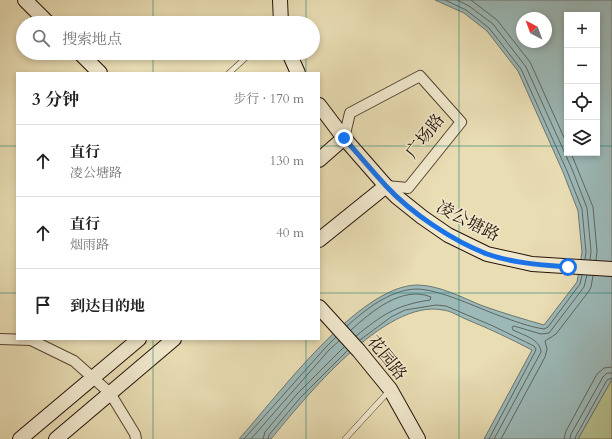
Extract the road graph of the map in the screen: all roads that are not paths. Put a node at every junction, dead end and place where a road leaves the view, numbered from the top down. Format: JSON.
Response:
{"nodes":[{"id":1,"x":25,"y":0,"type":"edge"},
{"id":2,"x":280,"y":0,"type":"edge"},
{"id":3,"x":41,"y":16,"type":"edge"},
{"id":4,"x":281,"y":16,"type":"edge"},
{"id":5,"x":87,"y":60,"type":"edge"},
{"id":6,"x":243,"y":60,"type":"edge"},
{"id":7,"x":292,"y":60,"type":"edge"},
{"id":8,"x":99,"y":72,"type":"edge"},
{"id":9,"x":230,"y":72,"type":"edge"},
{"id":10,"x":298,"y":72,"type":"edge"},
{"id":11,"x":320,"y":106,"type":"edge"},
{"id":12,"x":344,"y":138,"type":"junction"},
{"id":13,"x":320,"y":159,"type":"edge"},
{"id":14,"x":386,"y":186,"type":"junction"},
{"id":15,"x":320,"y":239,"type":"edge"},
{"id":16,"x":612,"y":269,"type":"edge"},
{"id":17,"x":320,"y":308,"type":"edge"},
{"id":18,"x":0,"y":339,"type":"edge"},
{"id":19,"x":16,"y":340,"type":"edge"},
{"id":20,"x":31,"y":340,"type":"edge"},
{"id":21,"x":138,"y":340,"type":"edge"},
{"id":22,"x":173,"y":340,"type":"edge"},
{"id":23,"x":93,"y":378,"type":"junction"},
{"id":24,"x":390,"y":389,"type":"junction"},
{"id":25,"x":110,"y":393,"type":"junction"},
{"id":26,"x":20,"y":439,"type":"edge"},
{"id":27,"x":56,"y":439,"type":"edge"},
{"id":28,"x":136,"y":439,"type":"edge"},
{"id":29,"x":345,"y":439,"type":"edge"},
{"id":30,"x":418,"y":439,"type":"edge"}],
"edges":[{"from":1,"to":3,"type":"street"},
{"from":2,"to":4,"type":"street"},
{"from":5,"to":8,"type":"street"},
{"from":6,"to":9,"type":"lane"},
{"from":7,"to":10,"type":"street"},
{"from":11,"to":12,"type":"street","name":"凌公塘路"},
{"from":12,"to":13,"type":"street"},
{"from":12,"to":14,"type":"street","name":"凌公塘路"},
{"from":12,"to":14,"type":"street","name":"广场路"},
{"from":14,"to":15,"type":"street"},
{"from":14,"to":16,"type":"street","name":"凌公塘路"},
{"from":17,"to":24,"type":"street","name":"花园路"},
{"from":18,"to":19,"type":"street"},
{"from":20,"to":23,"type":"street"},
{"from":21,"to":23,"type":"street"},
{"from":22,"to":25,"type":"street"},
{"from":23,"to":25,"type":"street"},
{"from":23,"to":26,"type":"street"},
{"from":24,"to":29,"type":"lane"},
{"from":24,"to":30,"type":"street","name":"花园路"},
{"from":25,"to":27,"type":"street"},
{"from":25,"to":28,"type":"street"}]}
